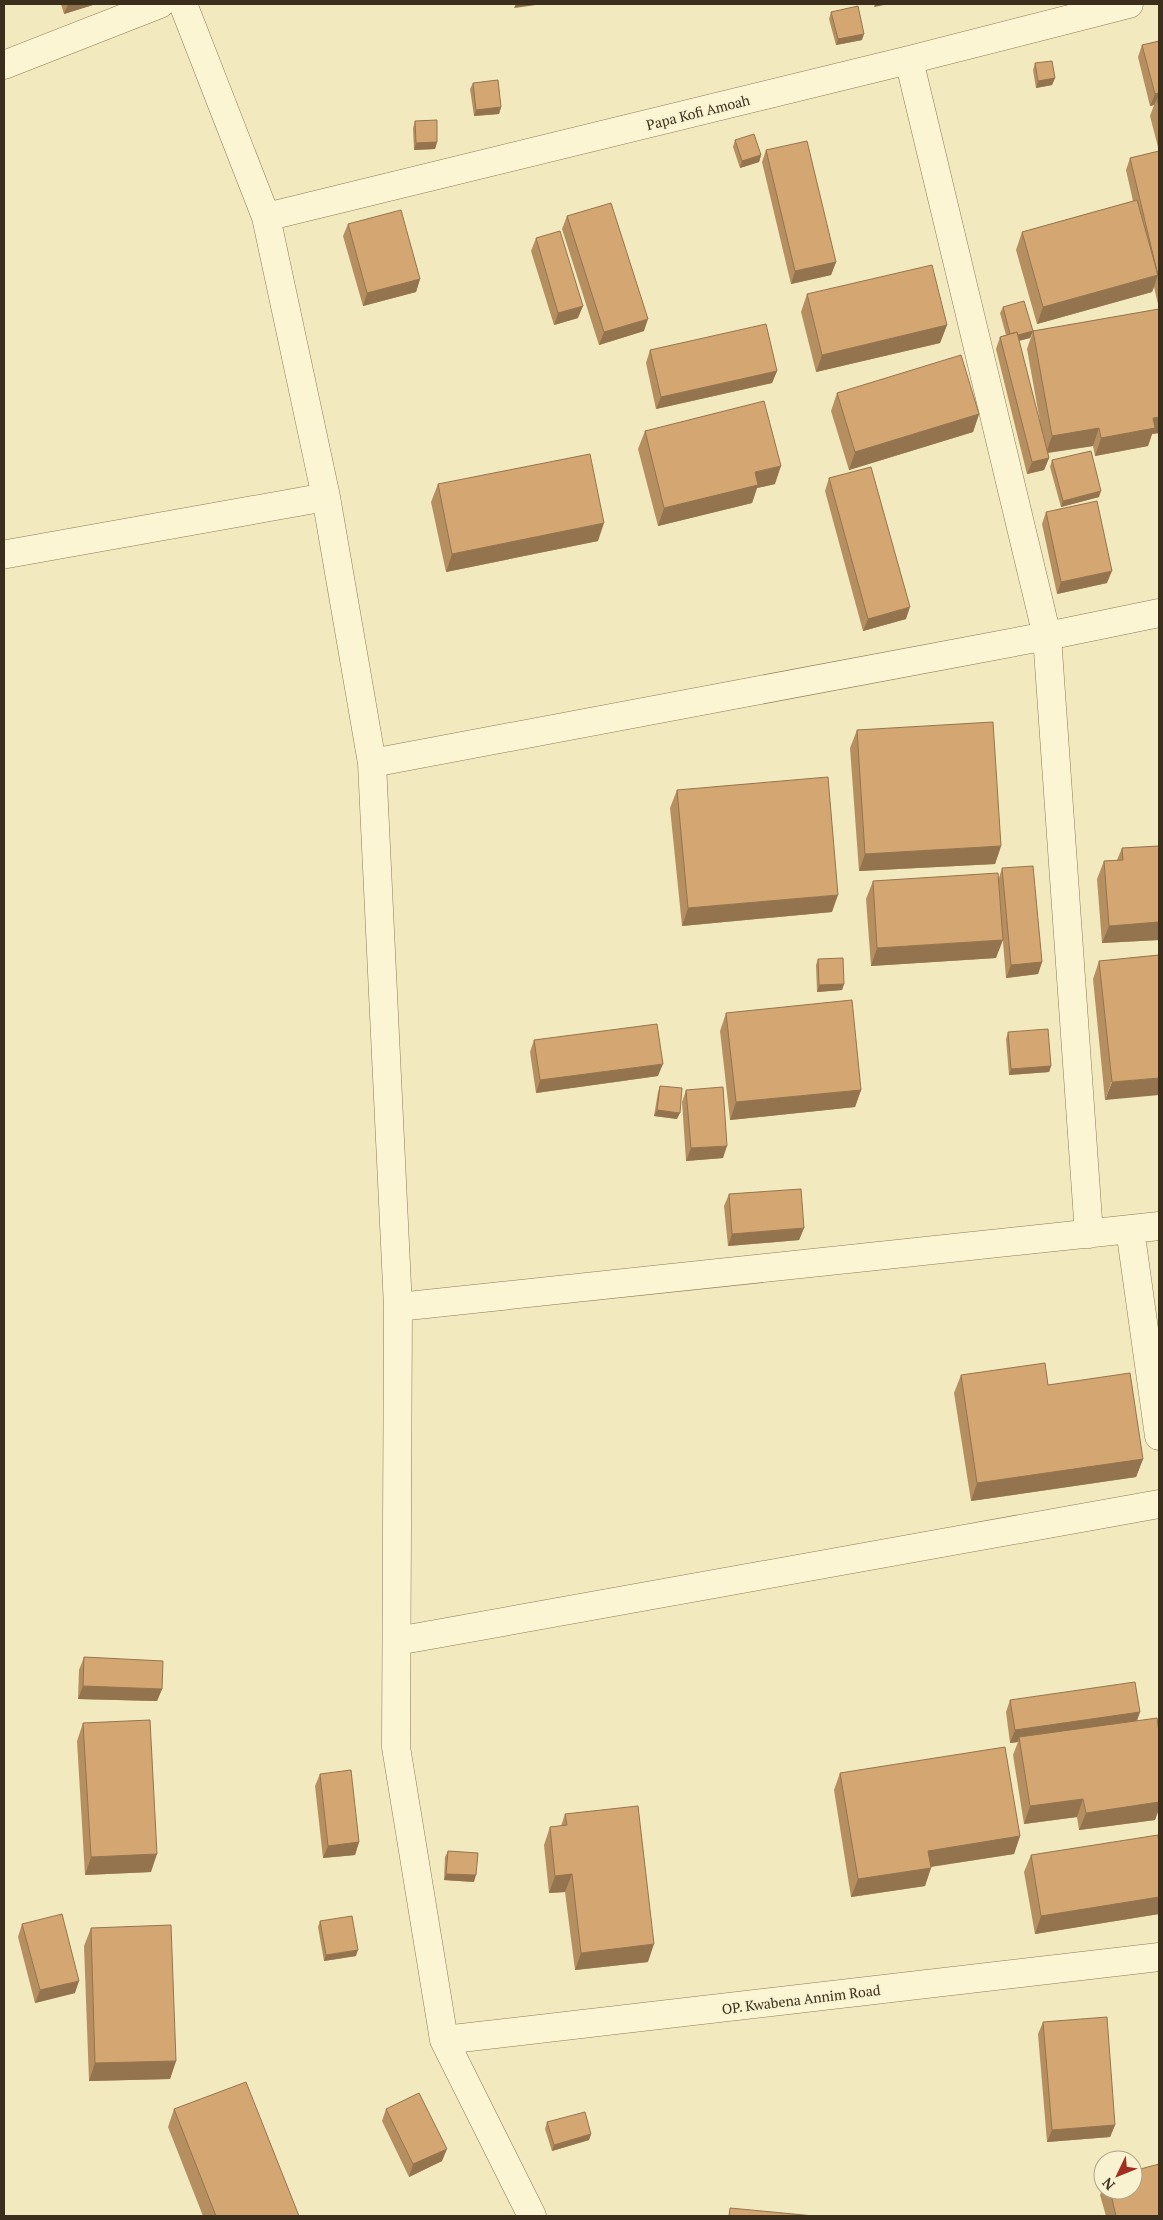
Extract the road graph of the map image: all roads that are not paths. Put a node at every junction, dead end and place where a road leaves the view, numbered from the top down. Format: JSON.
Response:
{"nodes":[{"id":1,"x":160,"y":4,"type":"edge"},
{"id":2,"x":183,"y":4,"type":"edge"},
{"id":3,"x":1129,"y":4,"type":"edge"},
{"id":4,"x":909,"y":60,"type":"junction"},
{"id":5,"x":4,"y":65,"type":"edge"},
{"id":6,"x":266,"y":217,"type":"junction"},
{"id":7,"x":326,"y":497,"type":"junction"},
{"id":8,"x":7,"y":554,"type":"dead end"},
{"id":9,"x":1159,"y":613,"type":"edge"},
{"id":10,"x":1046,"y":636,"type":"junction"},
{"id":11,"x":372,"y":763,"type":"junction"},
{"id":12,"x":1159,"y":1226,"type":"edge"},
{"id":13,"x":1130,"y":1229,"type":"junction"},
{"id":14,"x":1089,"y":1234,"type":"junction"},
{"id":15,"x":398,"y":1307,"type":"junction"},
{"id":16,"x":1159,"y":1436,"type":"edge"},
{"id":17,"x":1159,"y":1504,"type":"edge"},
{"id":18,"x":397,"y":1641,"type":"junction"},
{"id":19,"x":1159,"y":1957,"type":"edge"},
{"id":20,"x":444,"y":2040,"type":"junction"},
{"id":21,"x":532,"y":2216,"type":"edge"}],
"edges":[{"from":1,"to":5,"type":"street"},
{"from":2,"to":6,"type":"street"},
{"from":3,"to":4,"type":"street","name":"Papa Kofi Amoah"},
{"from":4,"to":6,"type":"street","name":"Papa Kofi Amoah"},
{"from":4,"to":10,"type":"street"},
{"from":6,"to":7,"type":"street"},
{"from":7,"to":8,"type":"street"},
{"from":7,"to":11,"type":"street"},
{"from":9,"to":10,"type":"street"},
{"from":10,"to":11,"type":"street"},
{"from":10,"to":14,"type":"street"},
{"from":11,"to":15,"type":"street"},
{"from":12,"to":13,"type":"street"},
{"from":13,"to":14,"type":"street"},
{"from":13,"to":16,"type":"street"},
{"from":14,"to":15,"type":"street"},
{"from":15,"to":18,"type":"street"},
{"from":17,"to":18,"type":"street"},
{"from":18,"to":20,"type":"street"},
{"from":19,"to":20,"type":"street","name":"OP. Kwabena Annim Road"},
{"from":20,"to":21,"type":"street"}]}
